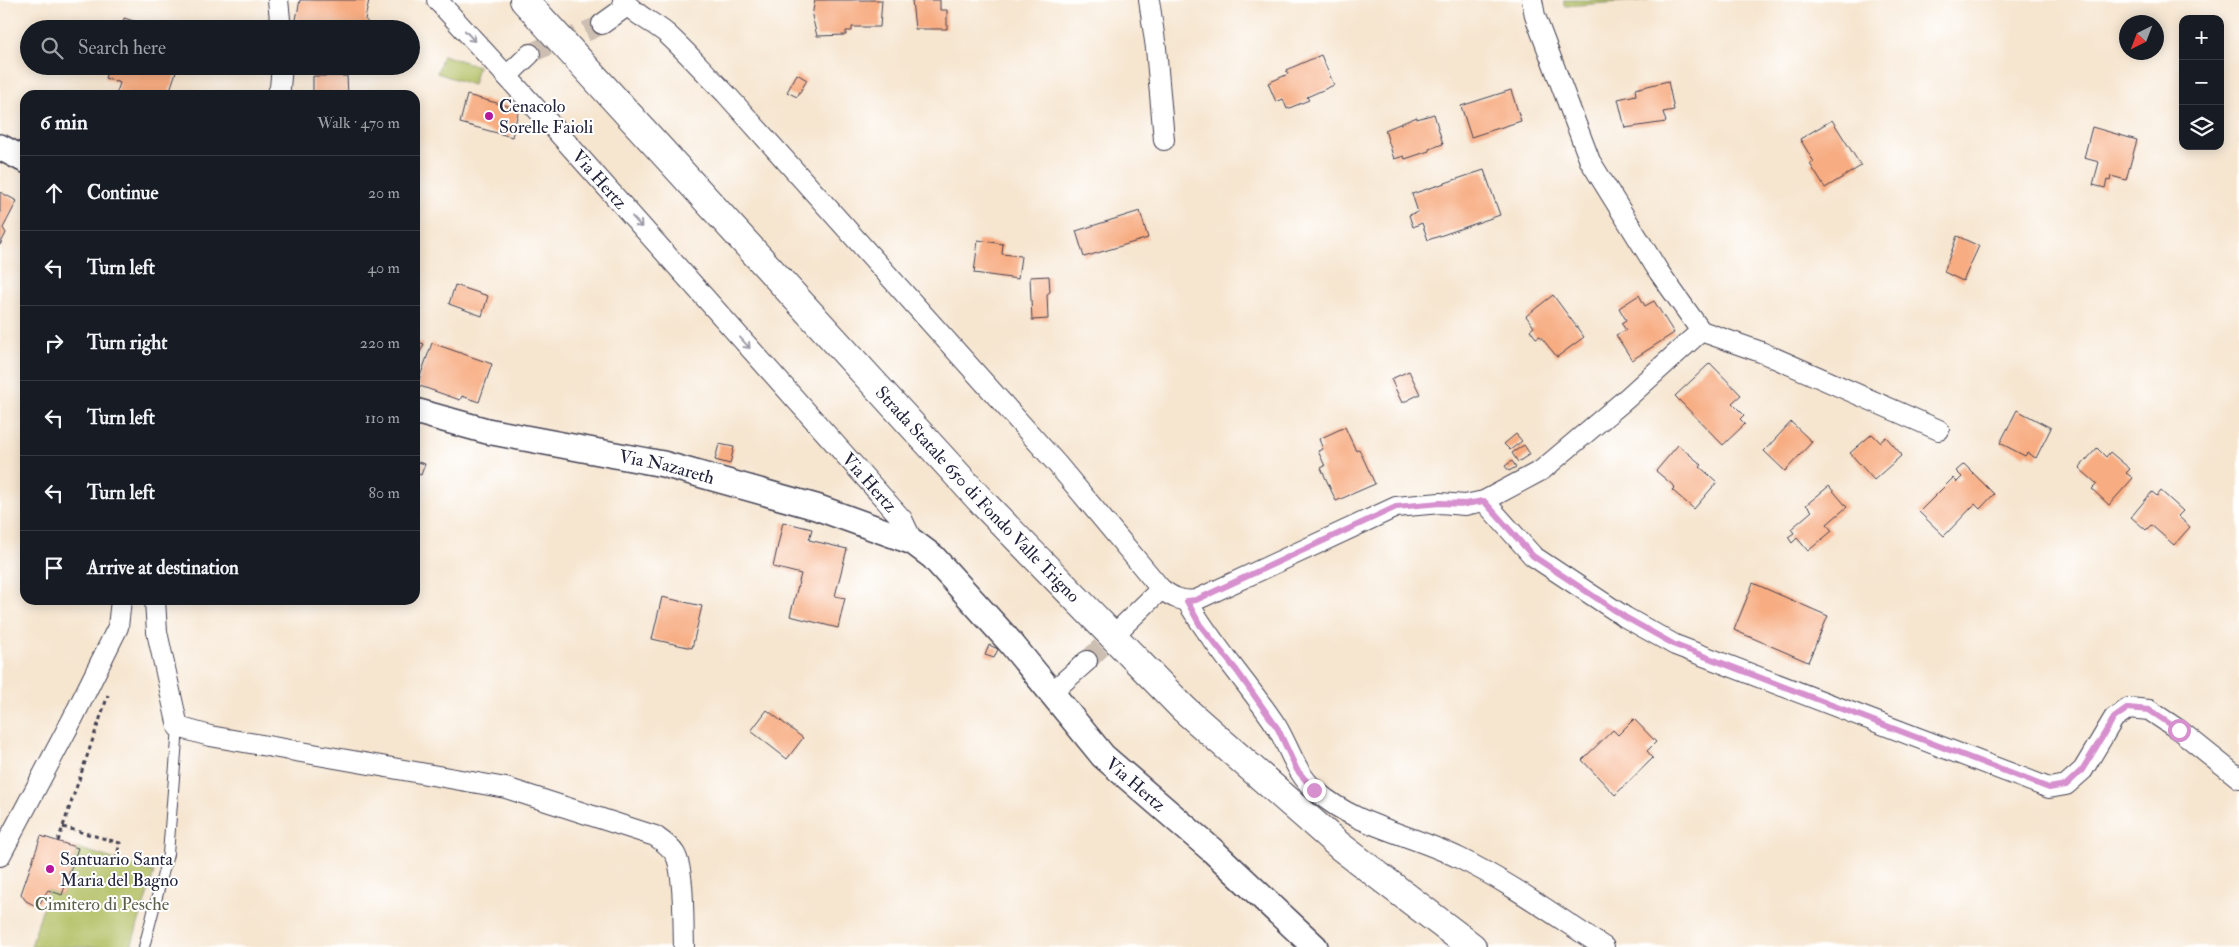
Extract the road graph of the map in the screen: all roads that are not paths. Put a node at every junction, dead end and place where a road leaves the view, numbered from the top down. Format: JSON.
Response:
{"nodes":[{"id":1,"x":278,"y":0,"type":"edge"},
{"id":2,"x":437,"y":0,"type":"edge"},
{"id":3,"x":524,"y":0,"type":"edge"},
{"id":4,"x":533,"y":0,"type":"edge"},
{"id":5,"x":1149,"y":0,"type":"edge"},
{"id":6,"x":1532,"y":0,"type":"edge"},
{"id":7,"x":625,"y":3,"type":"edge"},
{"id":8,"x":280,"y":20,"type":"edge"},
{"id":9,"x":602,"y":24,"type":"tunnel mouth"},
{"id":10,"x":550,"y":29,"type":"junction"},
{"id":11,"x":530,"y":54,"type":"tunnel mouth"},
{"id":12,"x":281,"y":75,"type":"edge"},
{"id":13,"x":507,"y":76,"type":"junction"},
{"id":14,"x":279,"y":90,"type":"edge"},
{"id":15,"x":1164,"y":140,"type":"dead end"},
{"id":16,"x":0,"y":147,"type":"edge"},
{"id":17,"x":20,"y":157,"type":"edge"},
{"id":18,"x":1701,"y":331,"type":"junction"},
{"id":19,"x":420,"y":412,"type":"edge"},
{"id":20,"x":1939,"y":430,"type":"dead end"},
{"id":21,"x":1484,"y":501,"type":"junction"},
{"id":22,"x":913,"y":542,"type":"junction"},
{"id":23,"x":1161,"y":589,"type":"junction"},
{"id":24,"x":1187,"y":601,"type":"junction"},
{"id":25,"x":120,"y":605,"type":"edge"},
{"id":26,"x":156,"y":605,"type":"edge"},
{"id":27,"x":1122,"y":627,"type":"tunnel mouth"},
{"id":28,"x":1087,"y":660,"type":"tunnel mouth"},
{"id":29,"x":1052,"y":692,"type":"junction"},
{"id":30,"x":178,"y":728,"type":"junction"},
{"id":31,"x":2239,"y":778,"type":"edge"},
{"id":32,"x":0,"y":856,"type":"edge"},
{"id":33,"x":144,"y":947,"type":"edge"},
{"id":34,"x":684,"y":947,"type":"edge"},
{"id":35,"x":1315,"y":947,"type":"edge"},
{"id":36,"x":1472,"y":947,"type":"edge"},
{"id":37,"x":1604,"y":947,"type":"edge"}],
"edges":[{"from":1,"to":8,"type":"street"},
{"from":2,"to":13,"type":"street","name":"Via Hertz","one_way":true},
{"from":3,"to":10,"type":"highway","name":"Strada Statale 650 di Fondo Valle Trigno"},
{"from":4,"to":10,"type":"highway"},
{"from":5,"to":15,"type":"street"},
{"from":6,"to":18,"type":"street"},
{"from":7,"to":9,"type":"street"},
{"from":7,"to":23,"type":"street"},
{"from":10,"to":36,"type":"highway","name":"Strada Statale 650 di Fondo Valle Trigno"},
{"from":11,"to":13,"type":"street"},
{"from":12,"to":14,"type":"street"},
{"from":13,"to":22,"type":"street","name":"Via Hertz","one_way":true},
{"from":16,"to":17,"type":"street"},
{"from":18,"to":20,"type":"street"},
{"from":18,"to":21,"type":"street"},
{"from":19,"to":22,"type":"street","name":"Via Nazareth"},
{"from":21,"to":24,"type":"street"},
{"from":21,"to":31,"type":"street"},
{"from":22,"to":29,"type":"street","name":"Via Hertz"},
{"from":23,"to":24,"type":"street"},
{"from":23,"to":27,"type":"street"},
{"from":24,"to":37,"type":"street"},
{"from":25,"to":32,"type":"street"},
{"from":26,"to":30,"type":"street"},
{"from":28,"to":29,"type":"street"},
{"from":29,"to":35,"type":"street","name":"Via Hertz"},
{"from":30,"to":33,"type":"lane"},
{"from":30,"to":34,"type":"street"}]}
